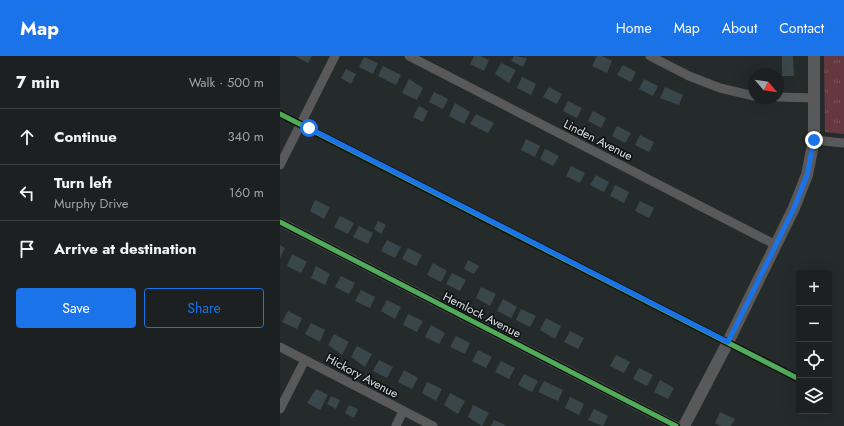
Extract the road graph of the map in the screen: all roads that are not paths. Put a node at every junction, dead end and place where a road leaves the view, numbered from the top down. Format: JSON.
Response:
{"nodes":[{"id":1,"x":335,"y":56,"type":"edge"},
{"id":2,"x":409,"y":56,"type":"edge"},
{"id":3,"x":650,"y":56,"type":"edge"},
{"id":4,"x":814,"y":56,"type":"edge"},
{"id":5,"x":748,"y":95,"type":"edge"},
{"id":6,"x":784,"y":97,"type":"edge"},
{"id":7,"x":815,"y":98,"type":"junction"},
{"id":8,"x":814,"y":140,"type":"junction"},
{"id":9,"x":844,"y":143,"type":"edge"},
{"id":10,"x":280,"y":165,"type":"edge"},
{"id":11,"x":280,"y":222,"type":"edge"},
{"id":12,"x":776,"y":245,"type":"junction"},
{"id":13,"x":280,"y":347,"type":"edge"},
{"id":14,"x":305,"y":360,"type":"junction"},
{"id":15,"x":280,"y":409,"type":"edge"},
{"id":16,"x":403,"y":411,"type":"junction"},
{"id":17,"x":396,"y":426,"type":"edge"},
{"id":18,"x":433,"y":426,"type":"edge"},
{"id":19,"x":676,"y":426,"type":"edge"},
{"id":20,"x":684,"y":426,"type":"edge"}],
"edges":[{"from":1,"to":10,"type":"street"},
{"from":2,"to":12,"type":"street","name":"Linden Avenue"},
{"from":3,"to":5,"type":"street"},
{"from":4,"to":7,"type":"street"},
{"from":6,"to":7,"type":"street"},
{"from":7,"to":8,"type":"street"},
{"from":8,"to":9,"type":"street"},
{"from":8,"to":12,"type":"street"},
{"from":11,"to":19,"type":"street","name":"Hemlock Avenue"},
{"from":12,"to":20,"type":"street"},
{"from":13,"to":14,"type":"street","name":"Hickory Avenue"},
{"from":14,"to":15,"type":"street"},
{"from":14,"to":16,"type":"street","name":"Hickory Avenue"},
{"from":16,"to":17,"type":"street"},
{"from":16,"to":18,"type":"street","name":"Hickory Avenue"}]}
